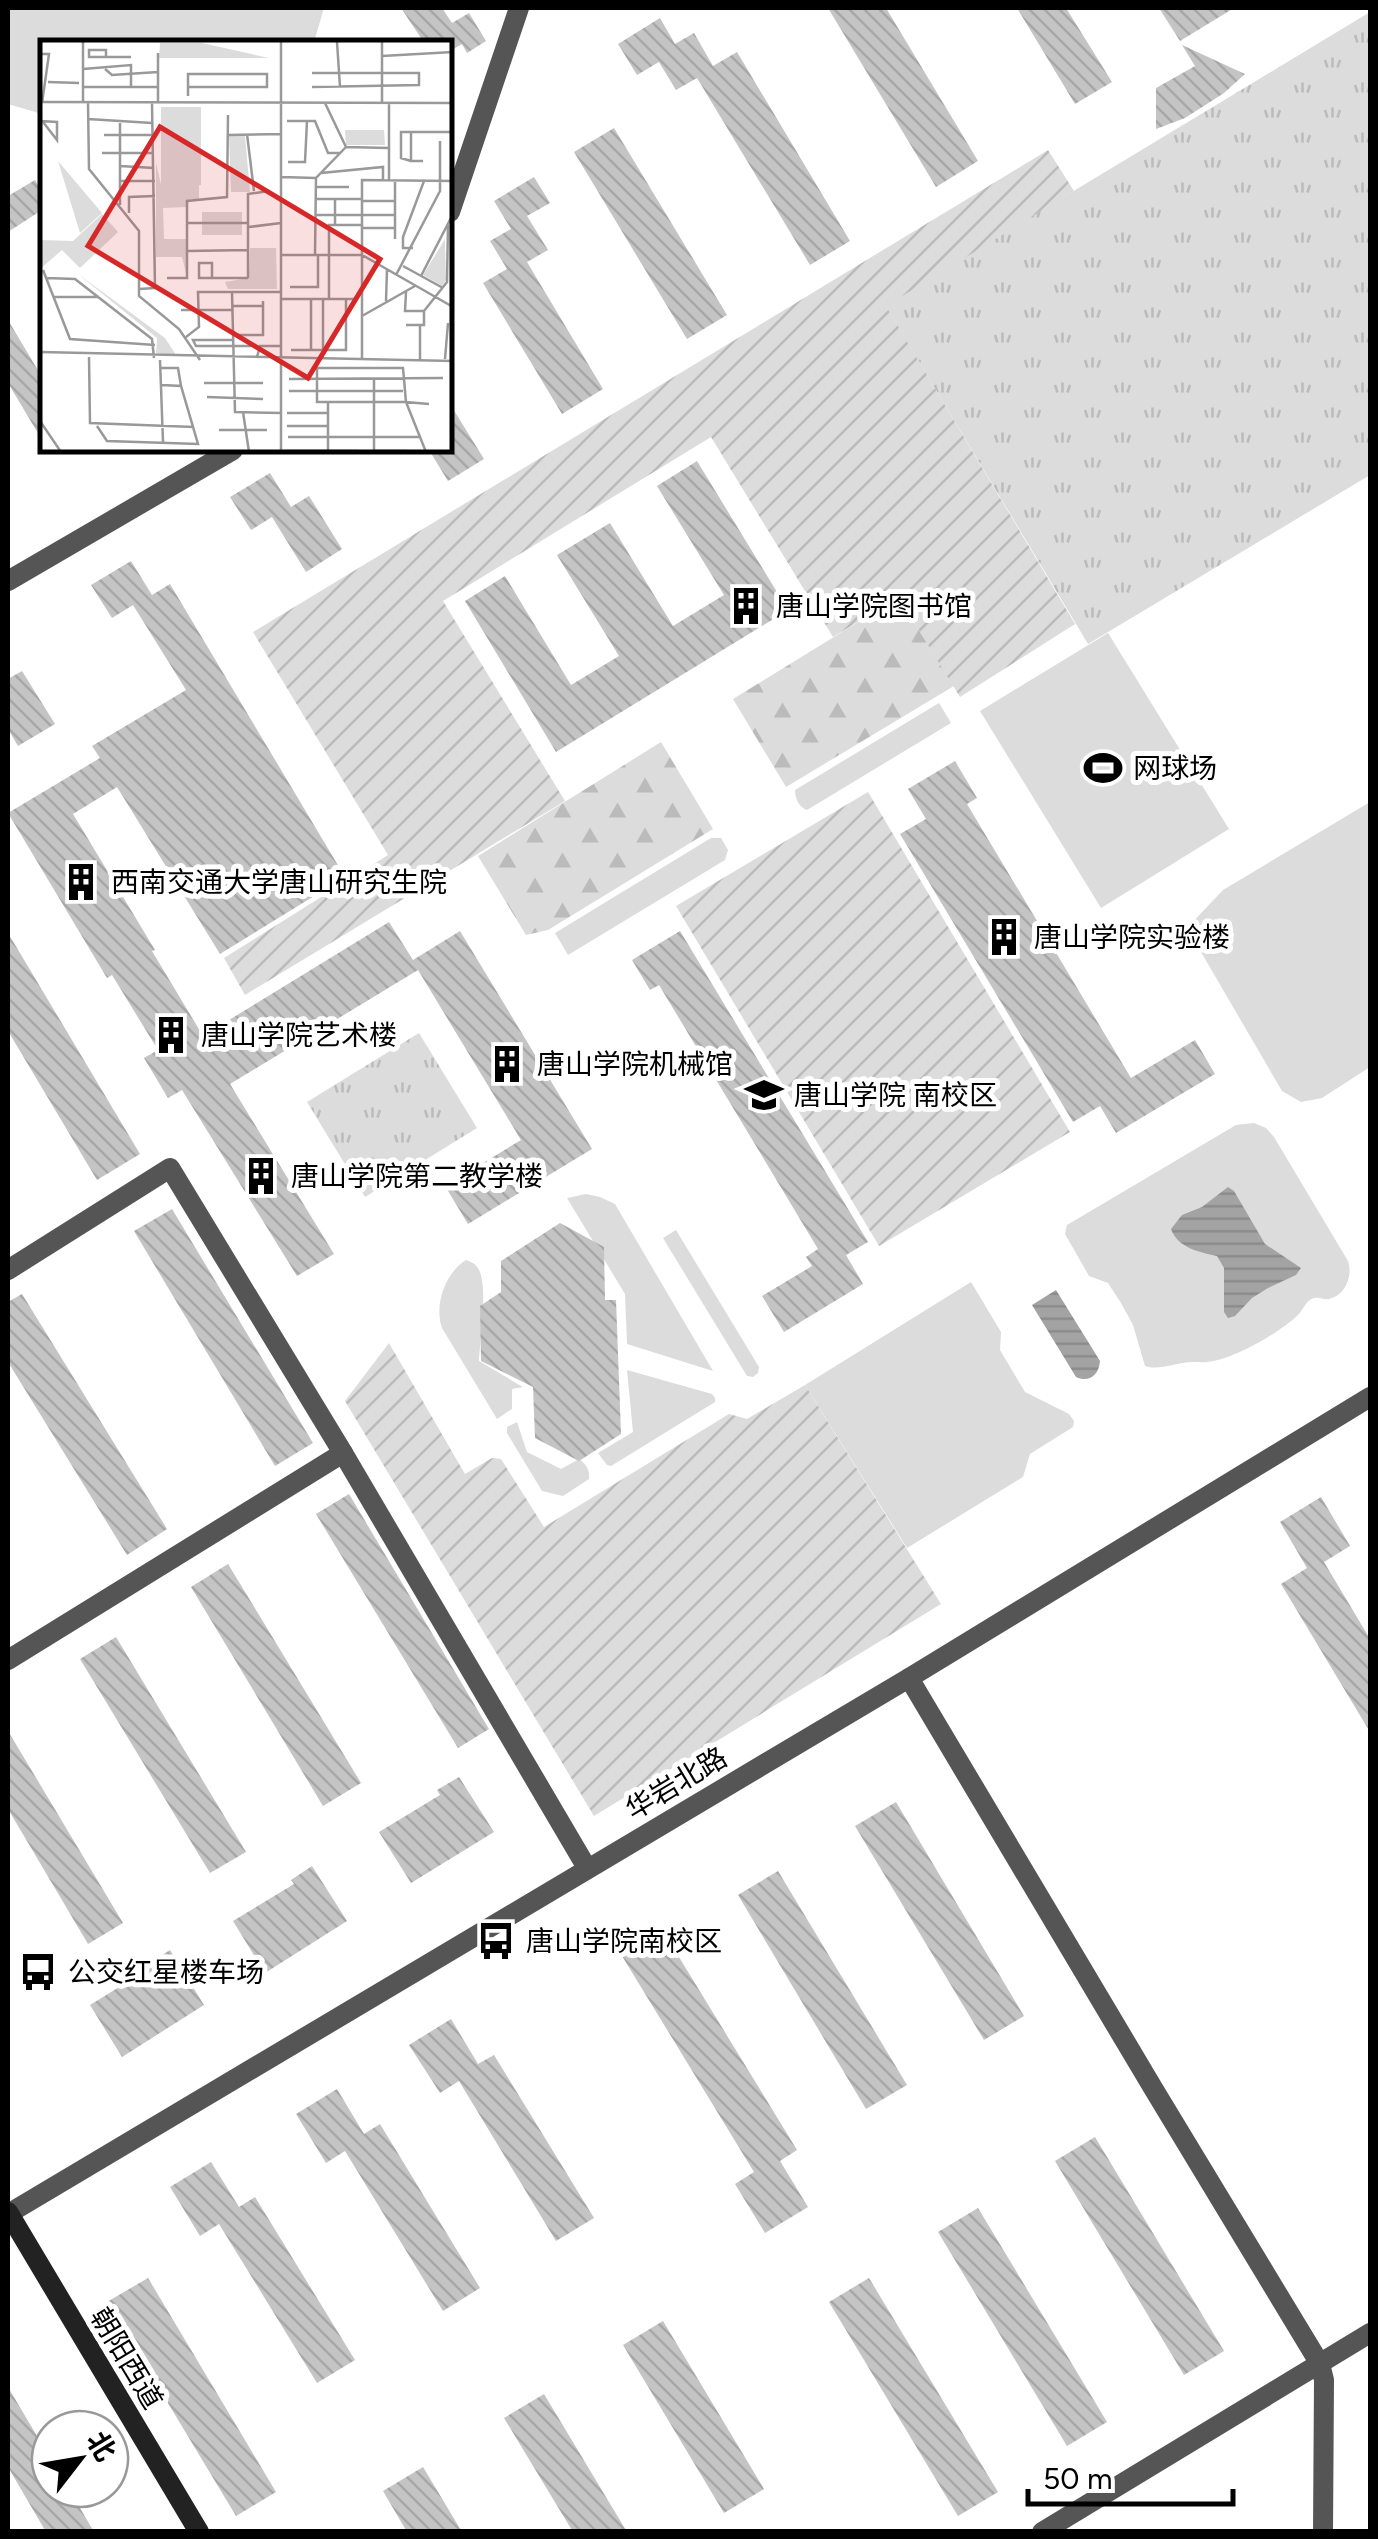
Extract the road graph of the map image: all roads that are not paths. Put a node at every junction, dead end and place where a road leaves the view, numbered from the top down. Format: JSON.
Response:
{"nodes":[{"id":1,"x":519,"y":8,"type":"edge"},
{"id":2,"x":452,"y":206,"type":"edge"},
{"id":3,"x":230,"y":452,"type":"edge"},
{"id":4,"x":8,"y":581,"type":"edge"},
{"id":5,"x":8,"y":1270,"type":"edge"},
{"id":6,"x":1370,"y":1397,"type":"edge"},
{"id":7,"x":343,"y":1453,"type":"junction"},
{"id":8,"x":8,"y":1660,"type":"edge"},
{"id":9,"x":910,"y":1678,"type":"junction"},
{"id":10,"x":587,"y":1868,"type":"junction"},
{"id":11,"x":8,"y":2213,"type":"edge"},
{"id":12,"x":1370,"y":2334,"type":"edge"},
{"id":13,"x":1320,"y":2364,"type":"junction"},
{"id":14,"x":199,"y":2532,"type":"edge"},
{"id":15,"x":1042,"y":2532,"type":"edge"},
{"id":16,"x":1323,"y":2532,"type":"edge"}],
"edges":[{"from":1,"to":2,"type":"street"},
{"from":3,"to":4,"type":"street"},
{"from":5,"to":7,"type":"street"},
{"from":6,"to":9,"type":"street","name":"华岩北路"},
{"from":7,"to":8,"type":"street"},
{"from":7,"to":10,"type":"street"},
{"from":9,"to":10,"type":"street","name":"华岩北路"},
{"from":9,"to":13,"type":"street"},
{"from":10,"to":11,"type":"street","name":"华岩北路"},
{"from":11,"to":14,"type":"main road","name":"朝阳西道"},
{"from":12,"to":13,"type":"street"},
{"from":13,"to":15,"type":"street"},
{"from":13,"to":16,"type":"street"}]}
